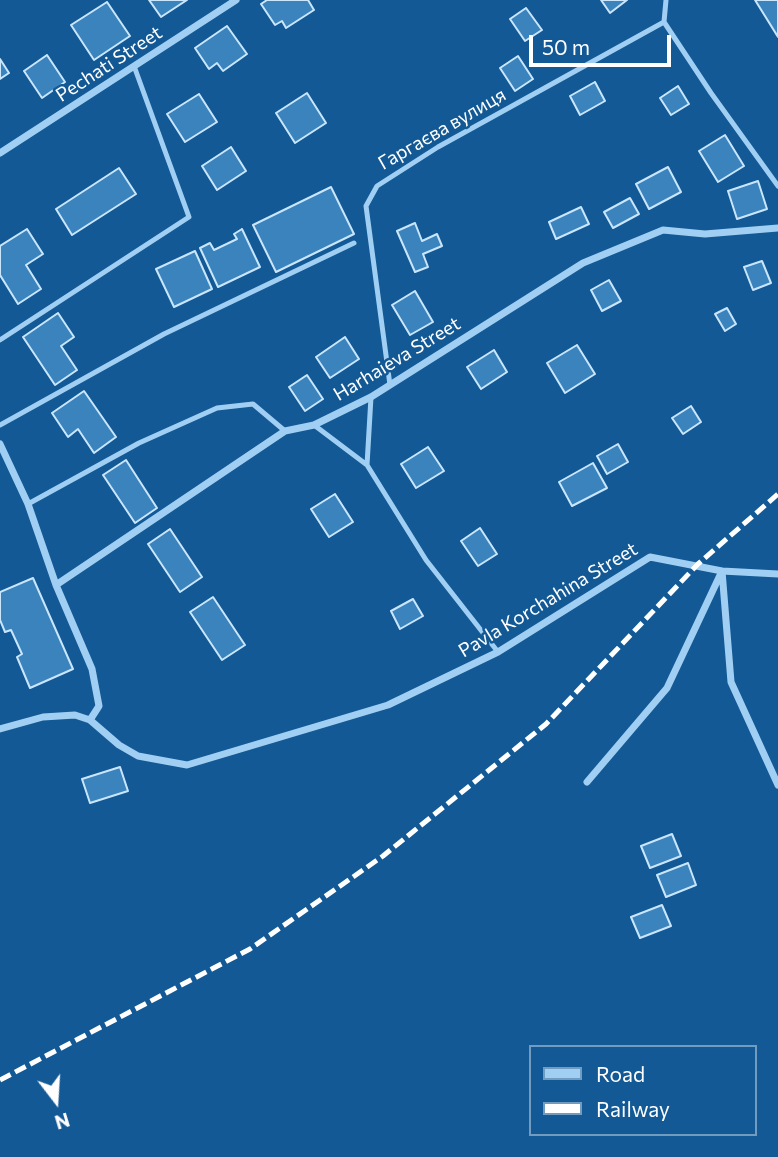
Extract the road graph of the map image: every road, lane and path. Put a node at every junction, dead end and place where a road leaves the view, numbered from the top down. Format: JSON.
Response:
{"nodes":[{"id":1,"x":236,"y":0,"type":"edge"},
{"id":2,"x":666,"y":0,"type":"edge"},
{"id":3,"x":664,"y":22,"type":"junction"},
{"id":4,"x":134,"y":66,"type":"junction"},
{"id":5,"x":0,"y":153,"type":"edge"},
{"id":6,"x":778,"y":186,"type":"edge"},
{"id":7,"x":778,"y":228,"type":"edge"},
{"id":8,"x":354,"y":243,"type":"dead end"},
{"id":9,"x":0,"y":340,"type":"edge"},
{"id":10,"x":390,"y":385,"type":"junction"},
{"id":11,"x":371,"y":397,"type":"junction"},
{"id":12,"x":0,"y":425,"type":"edge"},
{"id":13,"x":314,"y":425,"type":"junction"},
{"id":14,"x":285,"y":431,"type":"junction"},
{"id":15,"x":0,"y":444,"type":"edge"},
{"id":16,"x":367,"y":465,"type":"junction"},
{"id":17,"x":28,"y":504,"type":"junction"},
{"id":18,"x":722,"y":571,"type":"junction"},
{"id":19,"x":778,"y":574,"type":"edge"},
{"id":20,"x":56,"y":585,"type":"junction"},
{"id":21,"x":498,"y":652,"type":"junction"},
{"id":22,"x":90,"y":720,"type":"junction"},
{"id":23,"x":0,"y":729,"type":"edge"},
{"id":24,"x":587,"y":782,"type":"dead end"},
{"id":25,"x":778,"y":785,"type":"edge"}],
"edges":[{"from":1,"to":4,"type":"street","name":"Pechati Street"},
{"from":2,"to":3,"type":"lane"},
{"from":3,"to":6,"type":"lane"},
{"from":3,"to":10,"type":"lane","name":"Гаргаєва вулиця"},
{"from":4,"to":5,"type":"street","name":"Pechati Street"},
{"from":4,"to":9,"type":"lane"},
{"from":7,"to":10,"type":"street","name":"Harhaieva Street"},
{"from":8,"to":12,"type":"lane"},
{"from":10,"to":11,"type":"street","name":"Harhaieva Street"},
{"from":11,"to":13,"type":"street","name":"Harhaieva Street"},
{"from":11,"to":16,"type":"lane"},
{"from":13,"to":14,"type":"street","name":"Harhaieva Street"},
{"from":13,"to":16,"type":"lane"},
{"from":14,"to":17,"type":"lane"},
{"from":14,"to":20,"type":"street","name":"Harhaieva Street"},
{"from":15,"to":17,"type":"street"},
{"from":16,"to":21,"type":"lane"},
{"from":17,"to":20,"type":"street"},
{"from":18,"to":19,"type":"street","name":"Pavla Korchahina Street"},
{"from":18,"to":21,"type":"street","name":"Pavla Korchahina Street"},
{"from":18,"to":24,"type":"street"},
{"from":18,"to":25,"type":"street"},
{"from":20,"to":22,"type":"street"},
{"from":21,"to":22,"type":"street","name":"Pavla Korchahina Street"},
{"from":22,"to":23,"type":"street"}]}
